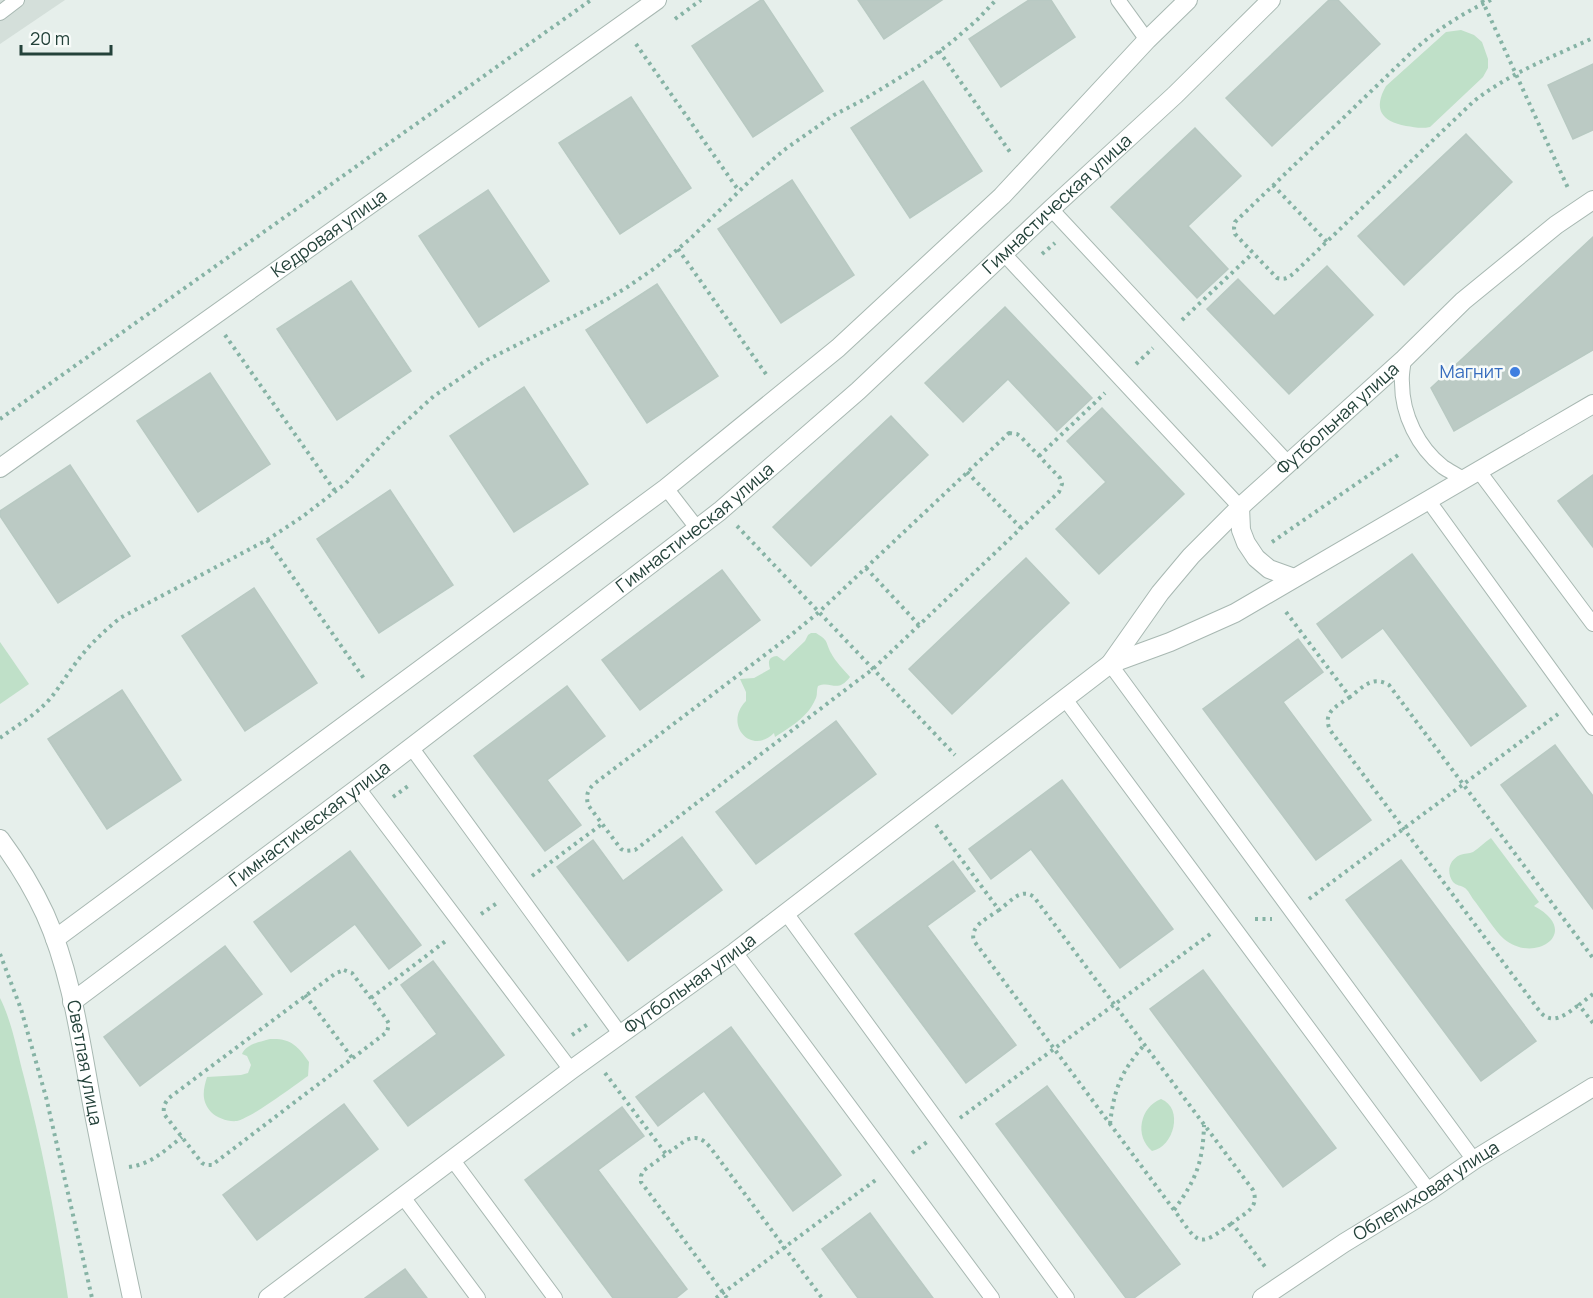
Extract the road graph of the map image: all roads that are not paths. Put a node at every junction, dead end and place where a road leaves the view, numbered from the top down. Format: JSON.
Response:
{"nodes":[{"id":1,"x":17,"y":0,"type":"edge"},
{"id":2,"x":657,"y":0,"type":"edge"},
{"id":3,"x":1118,"y":0,"type":"edge"},
{"id":4,"x":1188,"y":0,"type":"edge"},
{"id":5,"x":1271,"y":0,"type":"edge"},
{"id":6,"x":0,"y":13,"type":"edge"},
{"id":7,"x":1147,"y":40,"type":"junction"},
{"id":8,"x":1586,"y":205,"type":"edge"},
{"id":9,"x":1051,"y":209,"type":"junction"},
{"id":10,"x":1005,"y":255,"type":"junction"},
{"id":11,"x":1404,"y":360,"type":"junction"},
{"id":12,"x":1593,"y":404,"type":"edge"},
{"id":13,"x":1288,"y":464,"type":"junction"},
{"id":14,"x":0,"y":468,"type":"edge"},
{"id":15,"x":1471,"y":475,"type":"junction"},
{"id":16,"x":666,"y":488,"type":"junction"},
{"id":17,"x":1428,"y":500,"type":"junction"},
{"id":18,"x":1240,"y":507,"type":"junction"},
{"id":19,"x":698,"y":528,"type":"junction"},
{"id":20,"x":1294,"y":578,"type":"junction"},
{"id":21,"x":1593,"y":624,"type":"edge"},
{"id":22,"x":1110,"y":664,"type":"junction"},
{"id":23,"x":1065,"y":699,"type":"junction"},
{"id":24,"x":1593,"y":728,"type":"edge"},
{"id":25,"x":411,"y":747,"type":"junction"},
{"id":26,"x":358,"y":788,"type":"junction"},
{"id":27,"x":0,"y":839,"type":"edge"},
{"id":28,"x":786,"y":913,"type":"junction"},
{"id":29,"x":55,"y":939,"type":"junction"},
{"id":30,"x":735,"y":952,"type":"junction"},
{"id":31,"x":72,"y":1002,"type":"junction"},
{"id":32,"x":621,"y":1035,"type":"junction"},
{"id":33,"x":571,"y":1070,"type":"junction"},
{"id":34,"x":1593,"y":1088,"type":"edge"},
{"id":35,"x":453,"y":1159,"type":"junction"},
{"id":36,"x":1474,"y":1160,"type":"junction"},
{"id":37,"x":1429,"y":1191,"type":"junction"},
{"id":38,"x":403,"y":1197,"type":"junction"},
{"id":39,"x":132,"y":1298,"type":"edge"},
{"id":40,"x":268,"y":1298,"type":"edge"},
{"id":41,"x":478,"y":1298,"type":"edge"},
{"id":42,"x":555,"y":1298,"type":"edge"},
{"id":43,"x":992,"y":1298,"type":"edge"},
{"id":44,"x":1067,"y":1298,"type":"edge"},
{"id":45,"x":1262,"y":1298,"type":"edge"}],
"edges":[{"from":1,"to":6,"type":"lane"},
{"from":2,"to":14,"type":"street","name":"Кедровая улица"},
{"from":3,"to":7,"type":"lane"},
{"from":4,"to":7,"type":"street"},
{"from":5,"to":9,"type":"street","name":"Гимнастическая улица"},
{"from":7,"to":16,"type":"street"},
{"from":8,"to":11,"type":"street","name":"Футбольная улица"},
{"from":9,"to":10,"type":"street","name":"Гимнастическая улица"},
{"from":9,"to":13,"type":"lane"},
{"from":10,"to":18,"type":"lane"},
{"from":10,"to":19,"type":"street","name":"Гимнастическая улица"},
{"from":11,"to":13,"type":"street","name":"Футбольная улица"},
{"from":11,"to":15,"type":"lane"},
{"from":12,"to":15,"type":"street","name":"Футбольная улица"},
{"from":13,"to":18,"type":"street","name":"Футбольная улица"},
{"from":15,"to":17,"type":"street","name":"Футбольная улица"},
{"from":15,"to":21,"type":"lane"},
{"from":16,"to":19,"type":"lane"},
{"from":16,"to":29,"type":"street"},
{"from":17,"to":20,"type":"street","name":"Футбольная улица"},
{"from":17,"to":24,"type":"lane"},
{"from":18,"to":20,"type":"street"},
{"from":18,"to":22,"type":"street","name":"Футбольная улица"},
{"from":19,"to":25,"type":"street","name":"Гимнастическая улица"},
{"from":20,"to":22,"type":"street","name":"Футбольная улица"},
{"from":22,"to":23,"type":"street","name":"Футбольная улица"},
{"from":22,"to":36,"type":"lane"},
{"from":23,"to":28,"type":"street","name":"Футбольная улица"},
{"from":23,"to":37,"type":"lane"},
{"from":25,"to":26,"type":"street","name":"Гимнастическая улица"},
{"from":25,"to":32,"type":"lane"},
{"from":26,"to":31,"type":"street","name":"Гимнастическая улица"},
{"from":26,"to":33,"type":"lane"},
{"from":27,"to":29,"type":"street","name":"Светлая улица"},
{"from":28,"to":30,"type":"street","name":"Футбольная улица"},
{"from":28,"to":44,"type":"lane"},
{"from":29,"to":31,"type":"street","name":"Светлая улица"},
{"from":30,"to":32,"type":"street","name":"Футбольная улица"},
{"from":30,"to":43,"type":"lane"},
{"from":31,"to":39,"type":"street","name":"Светлая улица"},
{"from":32,"to":33,"type":"street","name":"Футбольная улица"},
{"from":33,"to":35,"type":"street","name":"Футбольная улица"},
{"from":34,"to":36,"type":"street","name":"Облепиховая улица"},
{"from":35,"to":38,"type":"street","name":"Футбольная улица"},
{"from":35,"to":42,"type":"lane"},
{"from":36,"to":37,"type":"street","name":"Облепиховая улица"},
{"from":37,"to":45,"type":"street","name":"Облепиховая улица"},
{"from":38,"to":40,"type":"street","name":"Футбольная улица"},
{"from":38,"to":41,"type":"lane"}]}
